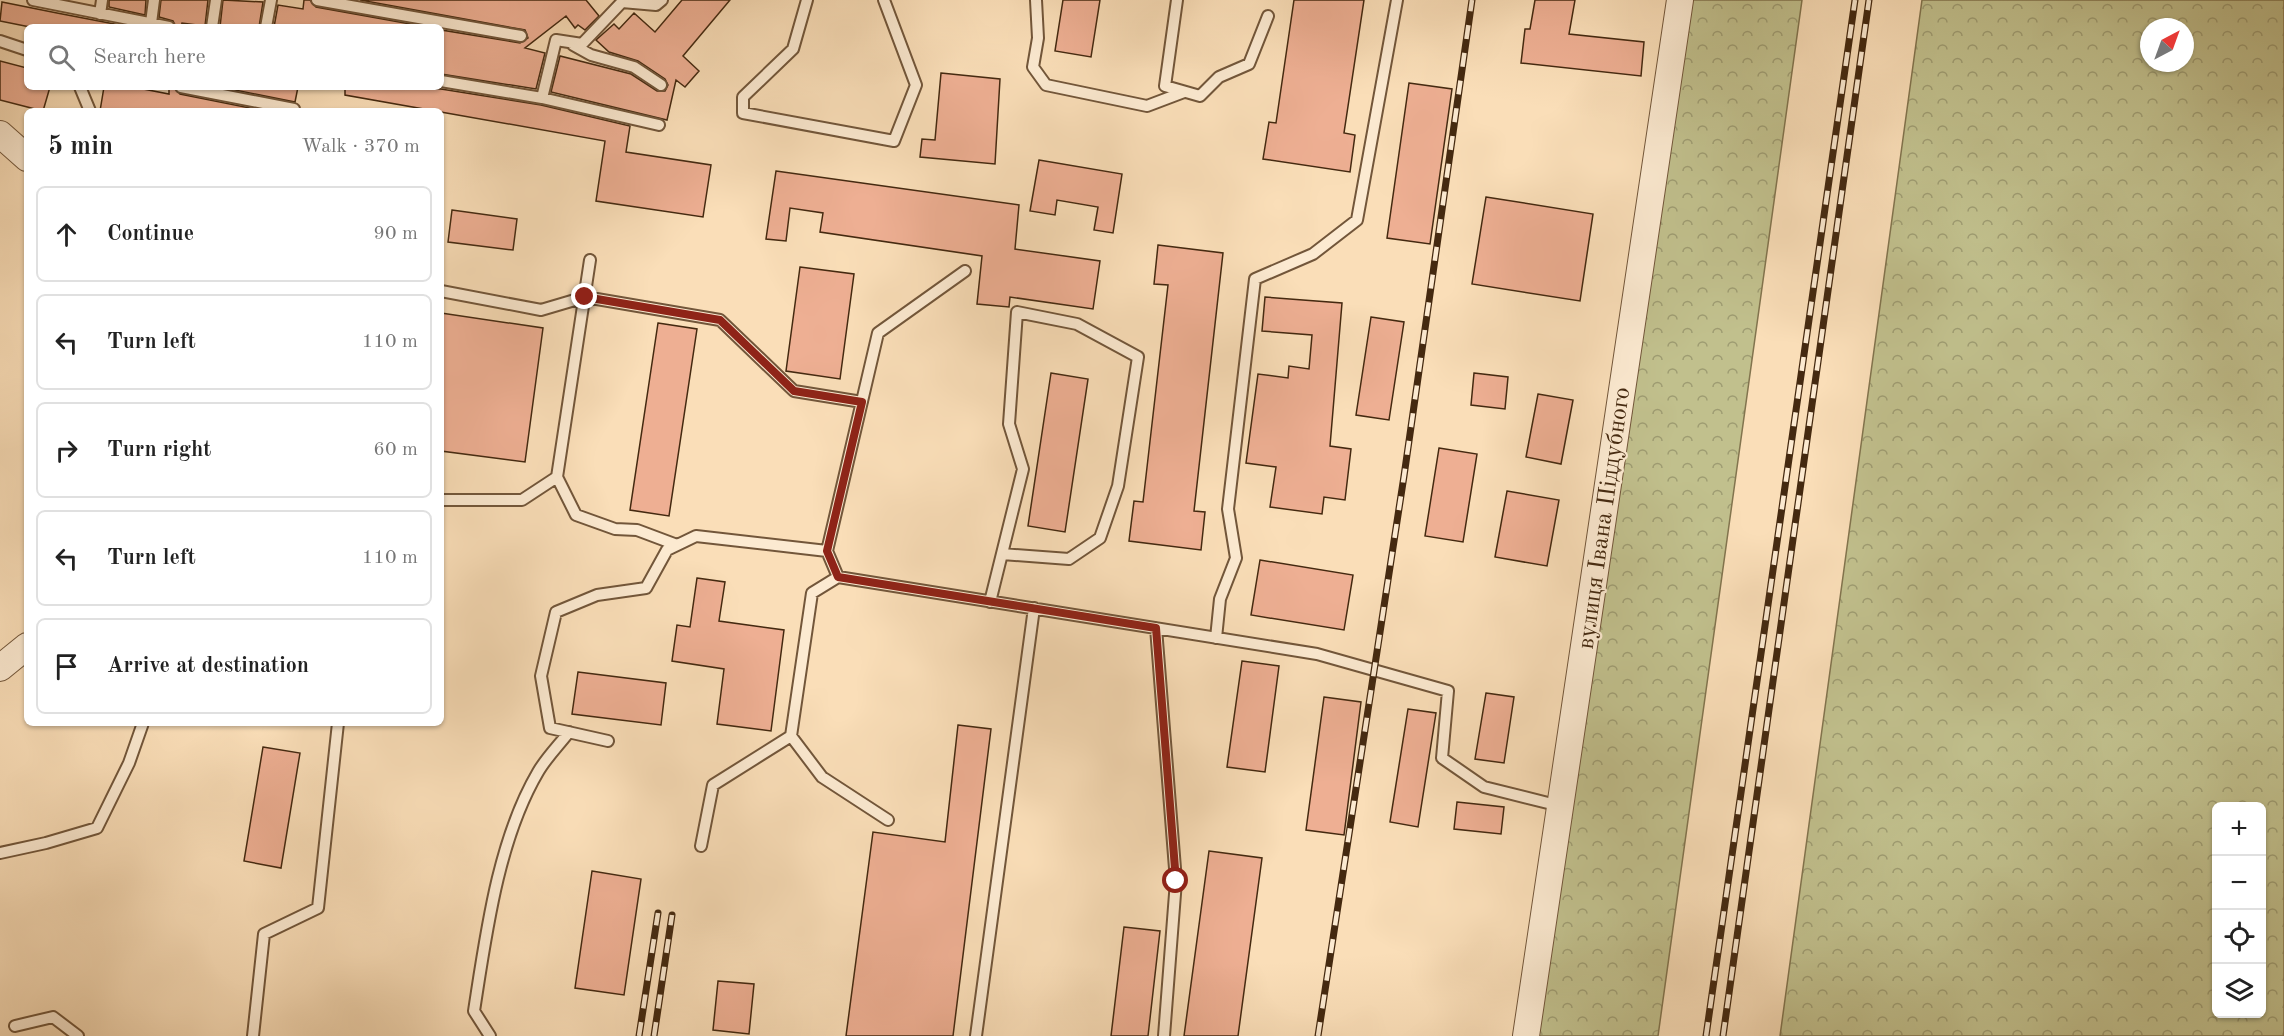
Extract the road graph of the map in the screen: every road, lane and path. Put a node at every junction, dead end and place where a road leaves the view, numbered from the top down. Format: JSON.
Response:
{"nodes":[{"id":1,"x":33,"y":0,"type":"edge"},
{"id":2,"x":102,"y":0,"type":"edge"},
{"id":3,"x":154,"y":0,"type":"edge"},
{"id":4,"x":216,"y":0,"type":"edge"},
{"id":5,"x":271,"y":0,"type":"edge"},
{"id":6,"x":317,"y":0,"type":"edge"},
{"id":7,"x":662,"y":0,"type":"edge"},
{"id":8,"x":807,"y":0,"type":"edge"},
{"id":9,"x":884,"y":0,"type":"edge"},
{"id":10,"x":1036,"y":0,"type":"edge"},
{"id":11,"x":1177,"y":0,"type":"edge"},
{"id":12,"x":1397,"y":0,"type":"edge"},
{"id":13,"x":1680,"y":0,"type":"edge"},
{"id":14,"x":45,"y":1,"type":"edge"},
{"id":15,"x":100,"y":14,"type":"junction"},
{"id":16,"x":1268,"y":16,"type":"dead end"},
{"id":17,"x":151,"y":23,"type":"junction"},
{"id":18,"x":156,"y":24,"type":"edge"},
{"id":19,"x":212,"y":24,"type":"edge"},
{"id":20,"x":267,"y":24,"type":"edge"},
{"id":21,"x":520,"y":36,"type":"dead end"},
{"id":22,"x":0,"y":40,"type":"edge"},
{"id":23,"x":564,"y":41,"type":"junction"},
{"id":24,"x":24,"y":49,"type":"edge"},
{"id":25,"x":444,"y":82,"type":"edge"},
{"id":26,"x":661,"y":85,"type":"dead end"},
{"id":27,"x":81,"y":90,"type":"edge"},
{"id":28,"x":196,"y":90,"type":"edge"},
{"id":29,"x":1184,"y":92,"type":"junction"},
{"id":30,"x":542,"y":98,"type":"junction"},
{"id":31,"x":89,"y":108,"type":"edge"},
{"id":32,"x":289,"y":108,"type":"edge"},
{"id":33,"x":658,"y":125,"type":"dead end"},
{"id":34,"x":0,"y":134,"type":"edge"},
{"id":35,"x":24,"y":155,"type":"edge"},
{"id":36,"x":590,"y":260,"type":"dead end"},
{"id":37,"x":965,"y":271,"type":"dead end"},
{"id":38,"x":444,"y":292,"type":"edge"},
{"id":39,"x":585,"y":297,"type":"junction"},
{"id":40,"x":862,"y":402,"type":"junction"},
{"id":41,"x":556,"y":477,"type":"junction"},
{"id":42,"x":444,"y":500,"type":"edge"},
{"id":43,"x":677,"y":545,"type":"junction"},
{"id":44,"x":827,"y":551,"type":"junction"},
{"id":45,"x":1002,"y":554,"type":"junction"},
{"id":46,"x":838,"y":577,"type":"junction"},
{"id":47,"x":990,"y":602,"type":"junction"},
{"id":48,"x":1034,"y":608,"type":"junction"},
{"id":49,"x":1156,"y":628,"type":"junction"},
{"id":50,"x":1216,"y":638,"type":"junction"},
{"id":51,"x":24,"y":648,"type":"edge"},
{"id":52,"x":0,"y":668,"type":"edge"},
{"id":53,"x":142,"y":726,"type":"edge"},
{"id":54,"x":338,"y":726,"type":"edge"},
{"id":55,"x":569,"y":732,"type":"junction"},
{"id":56,"x":791,"y":736,"type":"junction"},
{"id":57,"x":608,"y":741,"type":"dead end"},
{"id":58,"x":1560,"y":806,"type":"junction"},
{"id":59,"x":888,"y":820,"type":"dead end"},
{"id":60,"x":701,"y":846,"type":"dead end"},
{"id":61,"x":0,"y":852,"type":"edge"},
{"id":62,"x":15,"y":1026,"type":"dead end"},
{"id":63,"x":78,"y":1036,"type":"edge"},
{"id":64,"x":253,"y":1036,"type":"edge"},
{"id":65,"x":490,"y":1036,"type":"edge"},
{"id":66,"x":976,"y":1036,"type":"edge"},
{"id":67,"x":1164,"y":1036,"type":"edge"},
{"id":68,"x":1526,"y":1036,"type":"edge"}],
"edges":[{"from":1,"to":14,"type":"lane"},
{"from":2,"to":15,"type":"lane"},
{"from":3,"to":17,"type":"lane"},
{"from":4,"to":19,"type":"lane"},
{"from":5,"to":20,"type":"lane"},
{"from":6,"to":21,"type":"lane"},
{"from":7,"to":23,"type":"lane"},
{"from":8,"to":9,"type":"lane"},
{"from":10,"to":29,"type":"lane"},
{"from":11,"to":29,"type":"lane"},
{"from":12,"to":50,"type":"lane"},
{"from":13,"to":58,"type":"street","name":"вулиця Івана Піддубного"},
{"from":14,"to":15,"type":"lane"},
{"from":15,"to":17,"type":"lane"},
{"from":16,"to":29,"type":"lane"},
{"from":17,"to":18,"type":"lane"},
{"from":22,"to":24,"type":"lane"},
{"from":23,"to":26,"type":"lane"},
{"from":23,"to":30,"type":"lane"},
{"from":25,"to":30,"type":"lane"},
{"from":27,"to":31,"type":"lane"},
{"from":28,"to":32,"type":"lane"},
{"from":30,"to":33,"type":"lane"},
{"from":34,"to":35,"type":"street"},
{"from":36,"to":39,"type":"lane"},
{"from":37,"to":40,"type":"lane"},
{"from":38,"to":39,"type":"lane"},
{"from":39,"to":40,"type":"lane"},
{"from":39,"to":41,"type":"lane"},
{"from":40,"to":44,"type":"lane"},
{"from":41,"to":42,"type":"lane"},
{"from":41,"to":43,"type":"lane"},
{"from":43,"to":44,"type":"lane"},
{"from":43,"to":55,"type":"lane"},
{"from":44,"to":46,"type":"lane"},
{"from":45,"to":45,"type":"lane"},
{"from":45,"to":47,"type":"lane"},
{"from":46,"to":47,"type":"lane"},
{"from":46,"to":56,"type":"lane"},
{"from":47,"to":48,"type":"lane"},
{"from":48,"to":49,"type":"lane"},
{"from":48,"to":66,"type":"lane"},
{"from":49,"to":50,"type":"lane"},
{"from":49,"to":67,"type":"lane"},
{"from":50,"to":58,"type":"lane"},
{"from":51,"to":52,"type":"street"},
{"from":53,"to":61,"type":"lane"},
{"from":54,"to":64,"type":"lane"},
{"from":55,"to":57,"type":"lane"},
{"from":55,"to":65,"type":"lane"},
{"from":56,"to":59,"type":"lane"},
{"from":56,"to":60,"type":"lane"},
{"from":58,"to":68,"type":"street","name":"вулиця Івана Піддубного"},
{"from":62,"to":63,"type":"lane"}]}
